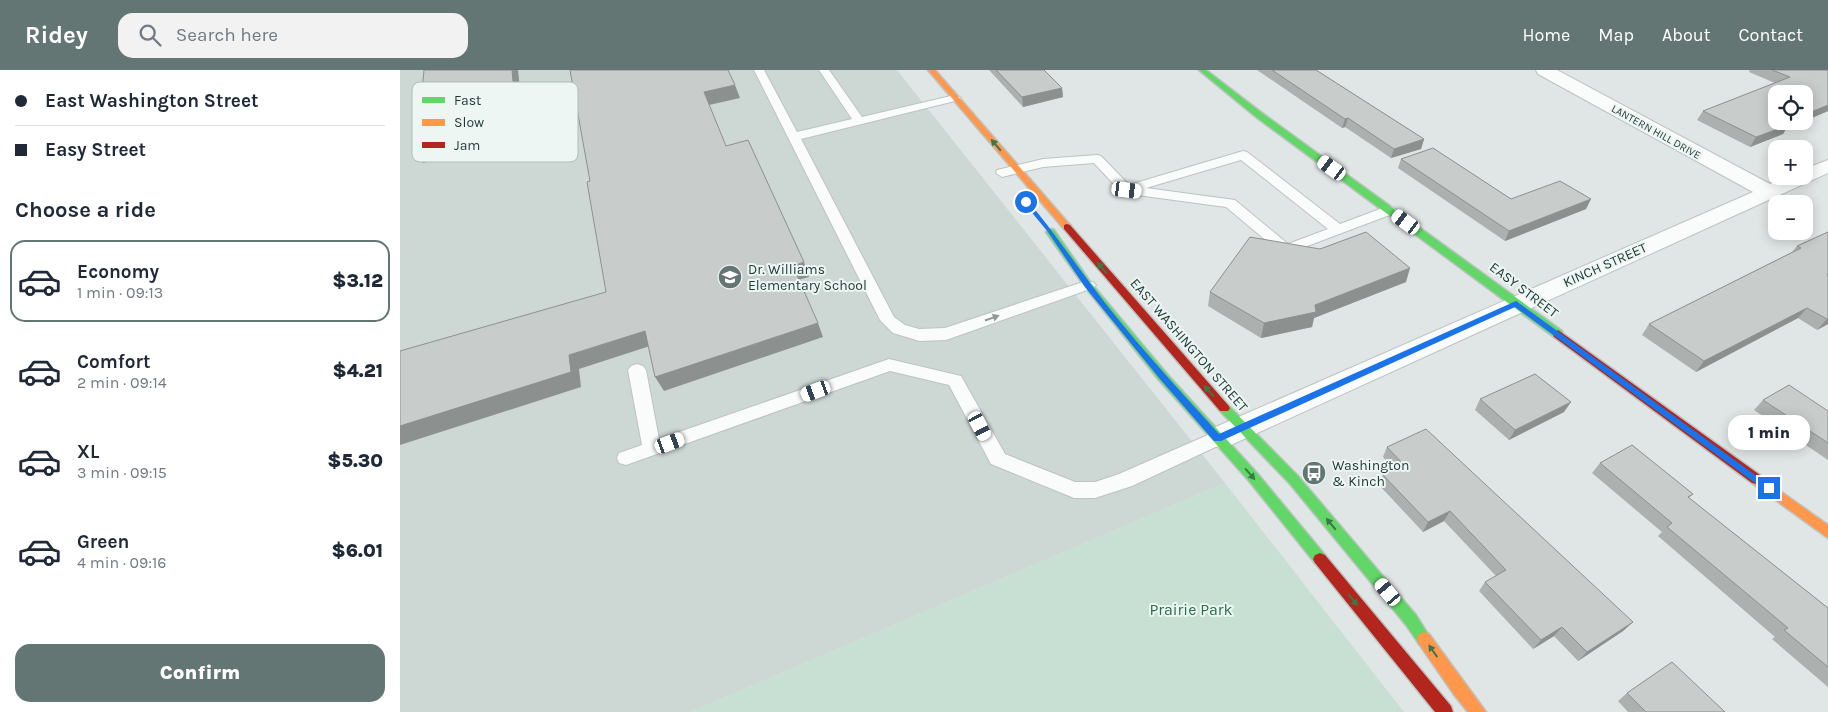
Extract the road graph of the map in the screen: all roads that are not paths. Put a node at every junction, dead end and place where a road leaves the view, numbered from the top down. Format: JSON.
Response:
{"nodes":[{"id":1,"x":759,"y":70,"type":"edge"},
{"id":2,"x":824,"y":70,"type":"edge"},
{"id":3,"x":917,"y":70,"type":"edge"},
{"id":4,"x":931,"y":70,"type":"edge"},
{"id":5,"x":1202,"y":70,"type":"edge"},
{"id":6,"x":1544,"y":70,"type":"edge"},
{"id":7,"x":955,"y":98,"type":"junction"},
{"id":8,"x":942,"y":101,"type":"junction"},
{"id":9,"x":954,"y":115,"type":"dead end"},
{"id":10,"x":859,"y":121,"type":"junction"},
{"id":11,"x":793,"y":137,"type":"junction"},
{"id":12,"x":1828,"y":166,"type":"edge"},
{"id":13,"x":1005,"y":172,"type":"junction"},
{"id":14,"x":1127,"y":190,"type":"junction"},
{"id":15,"x":1769,"y":192,"type":"junction"},
{"id":16,"x":1390,"y":210,"type":"junction"},
{"id":17,"x":1044,"y":224,"type":"dead end"},
{"id":18,"x":1338,"y":230,"type":"junction"},
{"id":19,"x":1088,"y":285,"type":"junction"},
{"id":20,"x":1516,"y":304,"type":"junction"},
{"id":21,"x":636,"y":370,"type":"dead end"},
{"id":22,"x":1241,"y":427,"type":"junction"},
{"id":23,"x":1218,"y":438,"type":"junction"},
{"id":24,"x":652,"y":450,"type":"junction"},
{"id":25,"x":626,"y":458,"type":"dead end"},
{"id":26,"x":1828,"y":532,"type":"edge"},
{"id":27,"x":1445,"y":712,"type":"edge"},
{"id":28,"x":1478,"y":712,"type":"edge"}],
"edges":[{"from":1,"to":11,"type":"lane"},
{"from":2,"to":10,"type":"lane"},
{"from":3,"to":8,"type":"main road"},
{"from":4,"to":7,"type":"main road","name":"EAST WASHINGTON STREET"},
{"from":5,"to":16,"type":"main road","name":"EASY STREET"},
{"from":6,"to":15,"type":"street","name":"LANTERN HILL DRIVE"},
{"from":7,"to":8,"type":"lane"},
{"from":13,"to":7,"type":"main road","name":"EAST WASHINGTON STREET","one_way":true},
{"from":8,"to":9,"type":"main road"},
{"from":8,"to":10,"type":"lane"},
{"from":10,"to":11,"type":"lane"},
{"from":11,"to":19,"type":"lane","one_way":true},
{"from":12,"to":15,"type":"street","name":"KINCH STREET"},
{"from":13,"to":14,"type":"lane"},
{"from":22,"to":13,"type":"main road","name":"EAST WASHINGTON STREET","one_way":true},
{"from":14,"to":18,"type":"lane"},
{"from":14,"to":18,"type":"lane"},
{"from":15,"to":20,"type":"street","name":"KINCH STREET"},
{"from":16,"to":18,"type":"lane"},
{"from":16,"to":20,"type":"main road","name":"EASY STREET"},
{"from":17,"to":19,"type":"main road"},
{"from":19,"to":23,"type":"main road"},
{"from":20,"to":22,"type":"street","name":"KINCH STREET"},
{"from":20,"to":26,"type":"main road","name":"EASY STREET"},
{"from":21,"to":24,"type":"lane"},
{"from":22,"to":23,"type":"street","name":"KINCH STREET"},
{"from":28,"to":22,"type":"main road","name":"EAST WASHINGTON STREET","one_way":true},
{"from":23,"to":24,"type":"lane"},
{"from":23,"to":27,"type":"main road","one_way":true},
{"from":24,"to":25,"type":"lane"}]}
